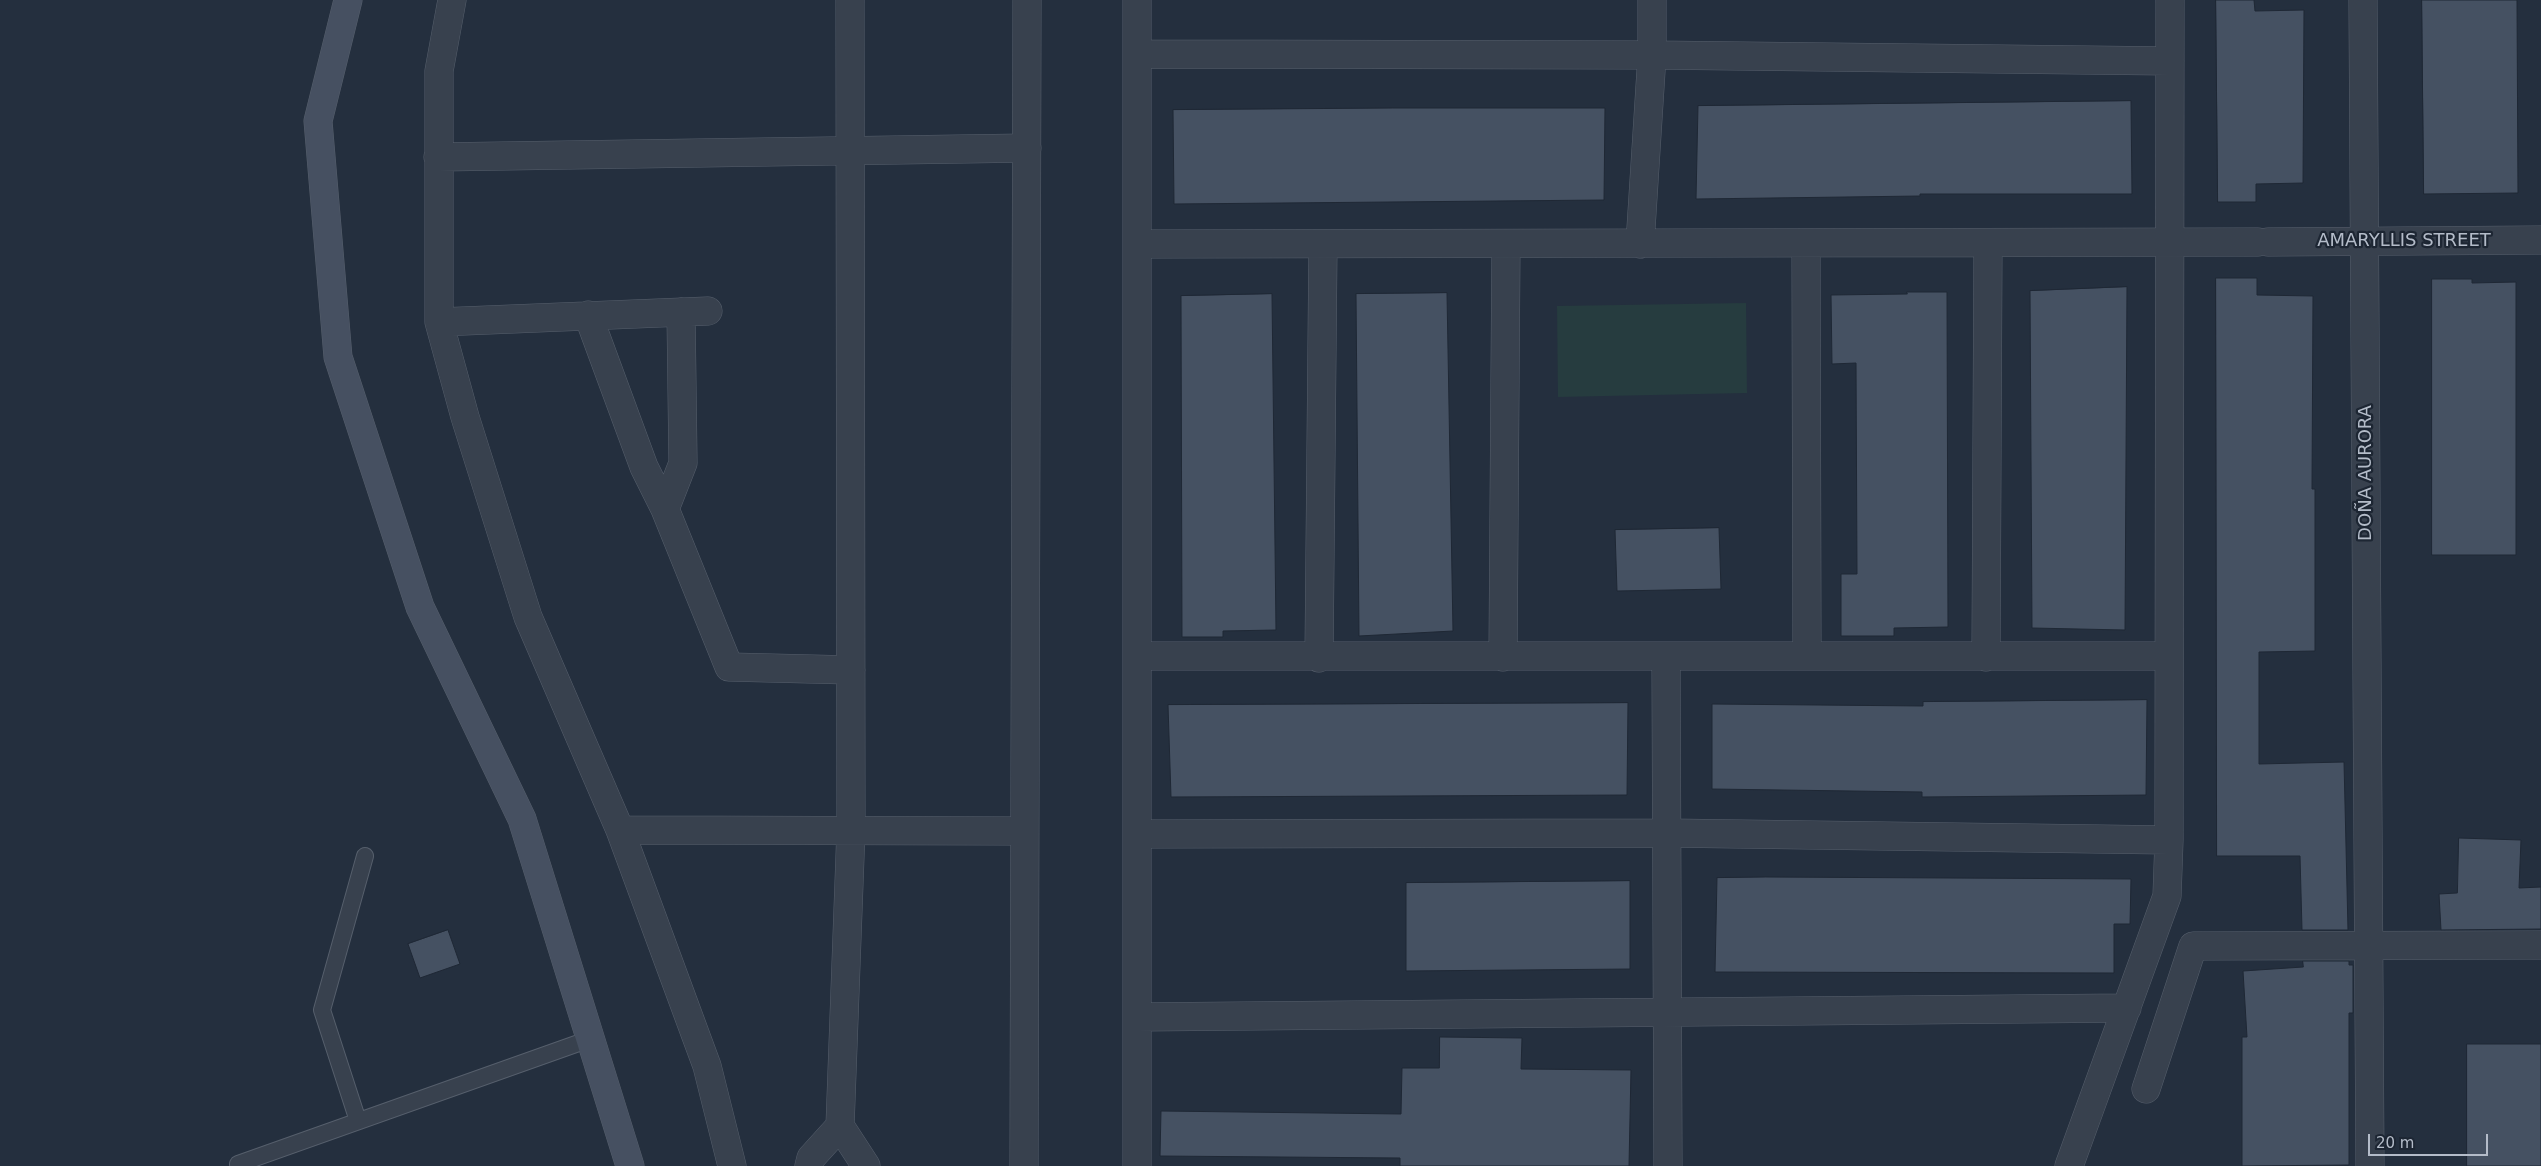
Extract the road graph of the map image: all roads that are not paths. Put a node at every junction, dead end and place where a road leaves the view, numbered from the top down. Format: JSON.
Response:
{"nodes":[{"id":1,"x":348,"y":0,"type":"edge"},
{"id":2,"x":452,"y":0,"type":"edge"},
{"id":3,"x":850,"y":0,"type":"edge"},
{"id":4,"x":1027,"y":0,"type":"edge"},
{"id":5,"x":1137,"y":0,"type":"edge"},
{"id":6,"x":1652,"y":0,"type":"edge"},
{"id":7,"x":2170,"y":0,"type":"edge"},
{"id":8,"x":2363,"y":0,"type":"edge"},
{"id":9,"x":1137,"y":54,"type":"junction"},
{"id":10,"x":1652,"y":55,"type":"junction"},
{"id":11,"x":2170,"y":61,"type":"junction"},
{"id":12,"x":1027,"y":148,"type":"junction"},
{"id":13,"x":850,"y":151,"type":"junction"},
{"id":14,"x":438,"y":157,"type":"junction"},
{"id":15,"x":2541,"y":240,"type":"edge"},
{"id":16,"x":2170,"y":242,"type":"junction"},
{"id":17,"x":2365,"y":242,"type":"junction"},
{"id":18,"x":1806,"y":243,"type":"junction"},
{"id":19,"x":1988,"y":243,"type":"junction"},
{"id":20,"x":1137,"y":244,"type":"junction"},
{"id":21,"x":1323,"y":244,"type":"junction"},
{"id":22,"x":1506,"y":244,"type":"junction"},
{"id":23,"x":1640,"y":244,"type":"junction"},
{"id":24,"x":588,"y":315,"type":"junction"},
{"id":25,"x":439,"y":322,"type":"junction"},
{"id":26,"x":665,"y":508,"type":"junction"},
{"id":27,"x":1137,"y":656,"type":"junction"},
{"id":28,"x":1807,"y":656,"type":"junction"},
{"id":29,"x":2170,"y":656,"type":"junction"},
{"id":30,"x":1503,"y":657,"type":"junction"},
{"id":31,"x":1666,"y":657,"type":"junction"},
{"id":32,"x":1986,"y":657,"type":"junction"},
{"id":33,"x":1319,"y":658,"type":"junction"},
{"id":34,"x":851,"y":670,"type":"junction"},
{"id":35,"x":851,"y":829,"type":"junction"},
{"id":36,"x":620,"y":830,"type":"junction"},
{"id":37,"x":1024,"y":831,"type":"junction"},
{"id":38,"x":1667,"y":833,"type":"junction"},
{"id":39,"x":1138,"y":834,"type":"junction"},
{"id":40,"x":2169,"y":840,"type":"junction"},
{"id":41,"x":366,"y":856,"type":"dead end"},
{"id":42,"x":2541,"y":945,"type":"edge"},
{"id":43,"x":2369,"y":946,"type":"junction"},
{"id":44,"x":2127,"y":1008,"type":"junction"},
{"id":45,"x":1668,"y":1011,"type":"junction"},
{"id":46,"x":1137,"y":1017,"type":"junction"},
{"id":47,"x":590,"y":1039,"type":"junction"},
{"id":48,"x":2146,"y":1089,"type":"dead end"},
{"id":49,"x":358,"y":1122,"type":"junction"},
{"id":50,"x":840,"y":1126,"type":"junction"},
{"id":51,"x":238,"y":1164,"type":"dead end"},
{"id":52,"x":630,"y":1166,"type":"edge"},
{"id":53,"x":732,"y":1166,"type":"edge"},
{"id":54,"x":809,"y":1166,"type":"edge"},
{"id":55,"x":866,"y":1166,"type":"edge"},
{"id":56,"x":1024,"y":1166,"type":"edge"},
{"id":57,"x":1137,"y":1166,"type":"edge"},
{"id":58,"x":1668,"y":1166,"type":"edge"},
{"id":59,"x":2069,"y":1166,"type":"edge"},
{"id":60,"x":2370,"y":1166,"type":"edge"}],
"edges":[{"from":1,"to":47,"type":"street"},
{"from":2,"to":14,"type":"street"},
{"from":3,"to":13,"type":"street"},
{"from":4,"to":12,"type":"street"},
{"from":5,"to":9,"type":"street"},
{"from":6,"to":10,"type":"street"},
{"from":7,"to":11,"type":"street"},
{"from":8,"to":17,"type":"street","name":"DOÑA AURORA"},
{"from":9,"to":10,"type":"street"},
{"from":9,"to":20,"type":"street"},
{"from":10,"to":11,"type":"street"},
{"from":10,"to":23,"type":"street"},
{"from":11,"to":16,"type":"street"},
{"from":12,"to":13,"type":"street"},
{"from":12,"to":37,"type":"street"},
{"from":13,"to":14,"type":"street"},
{"from":13,"to":34,"type":"street"},
{"from":14,"to":25,"type":"street"},
{"from":15,"to":17,"type":"street","name":"AMARYLLIS STREET"},
{"from":16,"to":17,"type":"street","name":"AMARYLLIS STREET"},
{"from":16,"to":19,"type":"street","name":"AMARYLLIS STREET"},
{"from":16,"to":29,"type":"street"},
{"from":17,"to":43,"type":"street","name":"DOÑA AURORA"},
{"from":18,"to":19,"type":"street","name":"AMARYLLIS STREET"},
{"from":18,"to":23,"type":"street","name":"AMARYLLIS STREET"},
{"from":18,"to":28,"type":"street"},
{"from":19,"to":32,"type":"street"},
{"from":20,"to":21,"type":"street","name":"AMARYLLIS STREET"},
{"from":20,"to":27,"type":"street"},
{"from":21,"to":22,"type":"street","name":"AMARYLLIS STREET"},
{"from":21,"to":33,"type":"street"},
{"from":22,"to":23,"type":"street","name":"AMARYLLIS STREET"},
{"from":22,"to":30,"type":"street"},
{"from":24,"to":25,"type":"street"},
{"from":24,"to":26,"type":"street"},
{"from":24,"to":26,"type":"street"},
{"from":25,"to":36,"type":"street"},
{"from":26,"to":34,"type":"street"},
{"from":27,"to":33,"type":"street"},
{"from":27,"to":39,"type":"street"},
{"from":28,"to":31,"type":"street"},
{"from":28,"to":32,"type":"street"},
{"from":29,"to":32,"type":"street"},
{"from":29,"to":40,"type":"street"},
{"from":30,"to":31,"type":"street"},
{"from":30,"to":33,"type":"street"},
{"from":31,"to":38,"type":"street"},
{"from":34,"to":35,"type":"street"},
{"from":35,"to":36,"type":"street"},
{"from":35,"to":37,"type":"street"},
{"from":35,"to":50,"type":"street"},
{"from":36,"to":53,"type":"street"},
{"from":37,"to":56,"type":"street"},
{"from":38,"to":39,"type":"street"},
{"from":38,"to":40,"type":"street"},
{"from":38,"to":45,"type":"street"},
{"from":39,"to":46,"type":"street"},
{"from":40,"to":44,"type":"street"},
{"from":41,"to":49,"type":"lane"},
{"from":42,"to":43,"type":"street"},
{"from":43,"to":48,"type":"street"},
{"from":43,"to":60,"type":"street","name":"DOÑA AURORA"},
{"from":44,"to":45,"type":"street"},
{"from":44,"to":59,"type":"street"},
{"from":45,"to":46,"type":"street"},
{"from":45,"to":58,"type":"street"},
{"from":46,"to":57,"type":"street"},
{"from":47,"to":49,"type":"lane"},
{"from":47,"to":52,"type":"street"},
{"from":49,"to":51,"type":"lane"},
{"from":50,"to":54,"type":"street"},
{"from":50,"to":55,"type":"street"}]}
